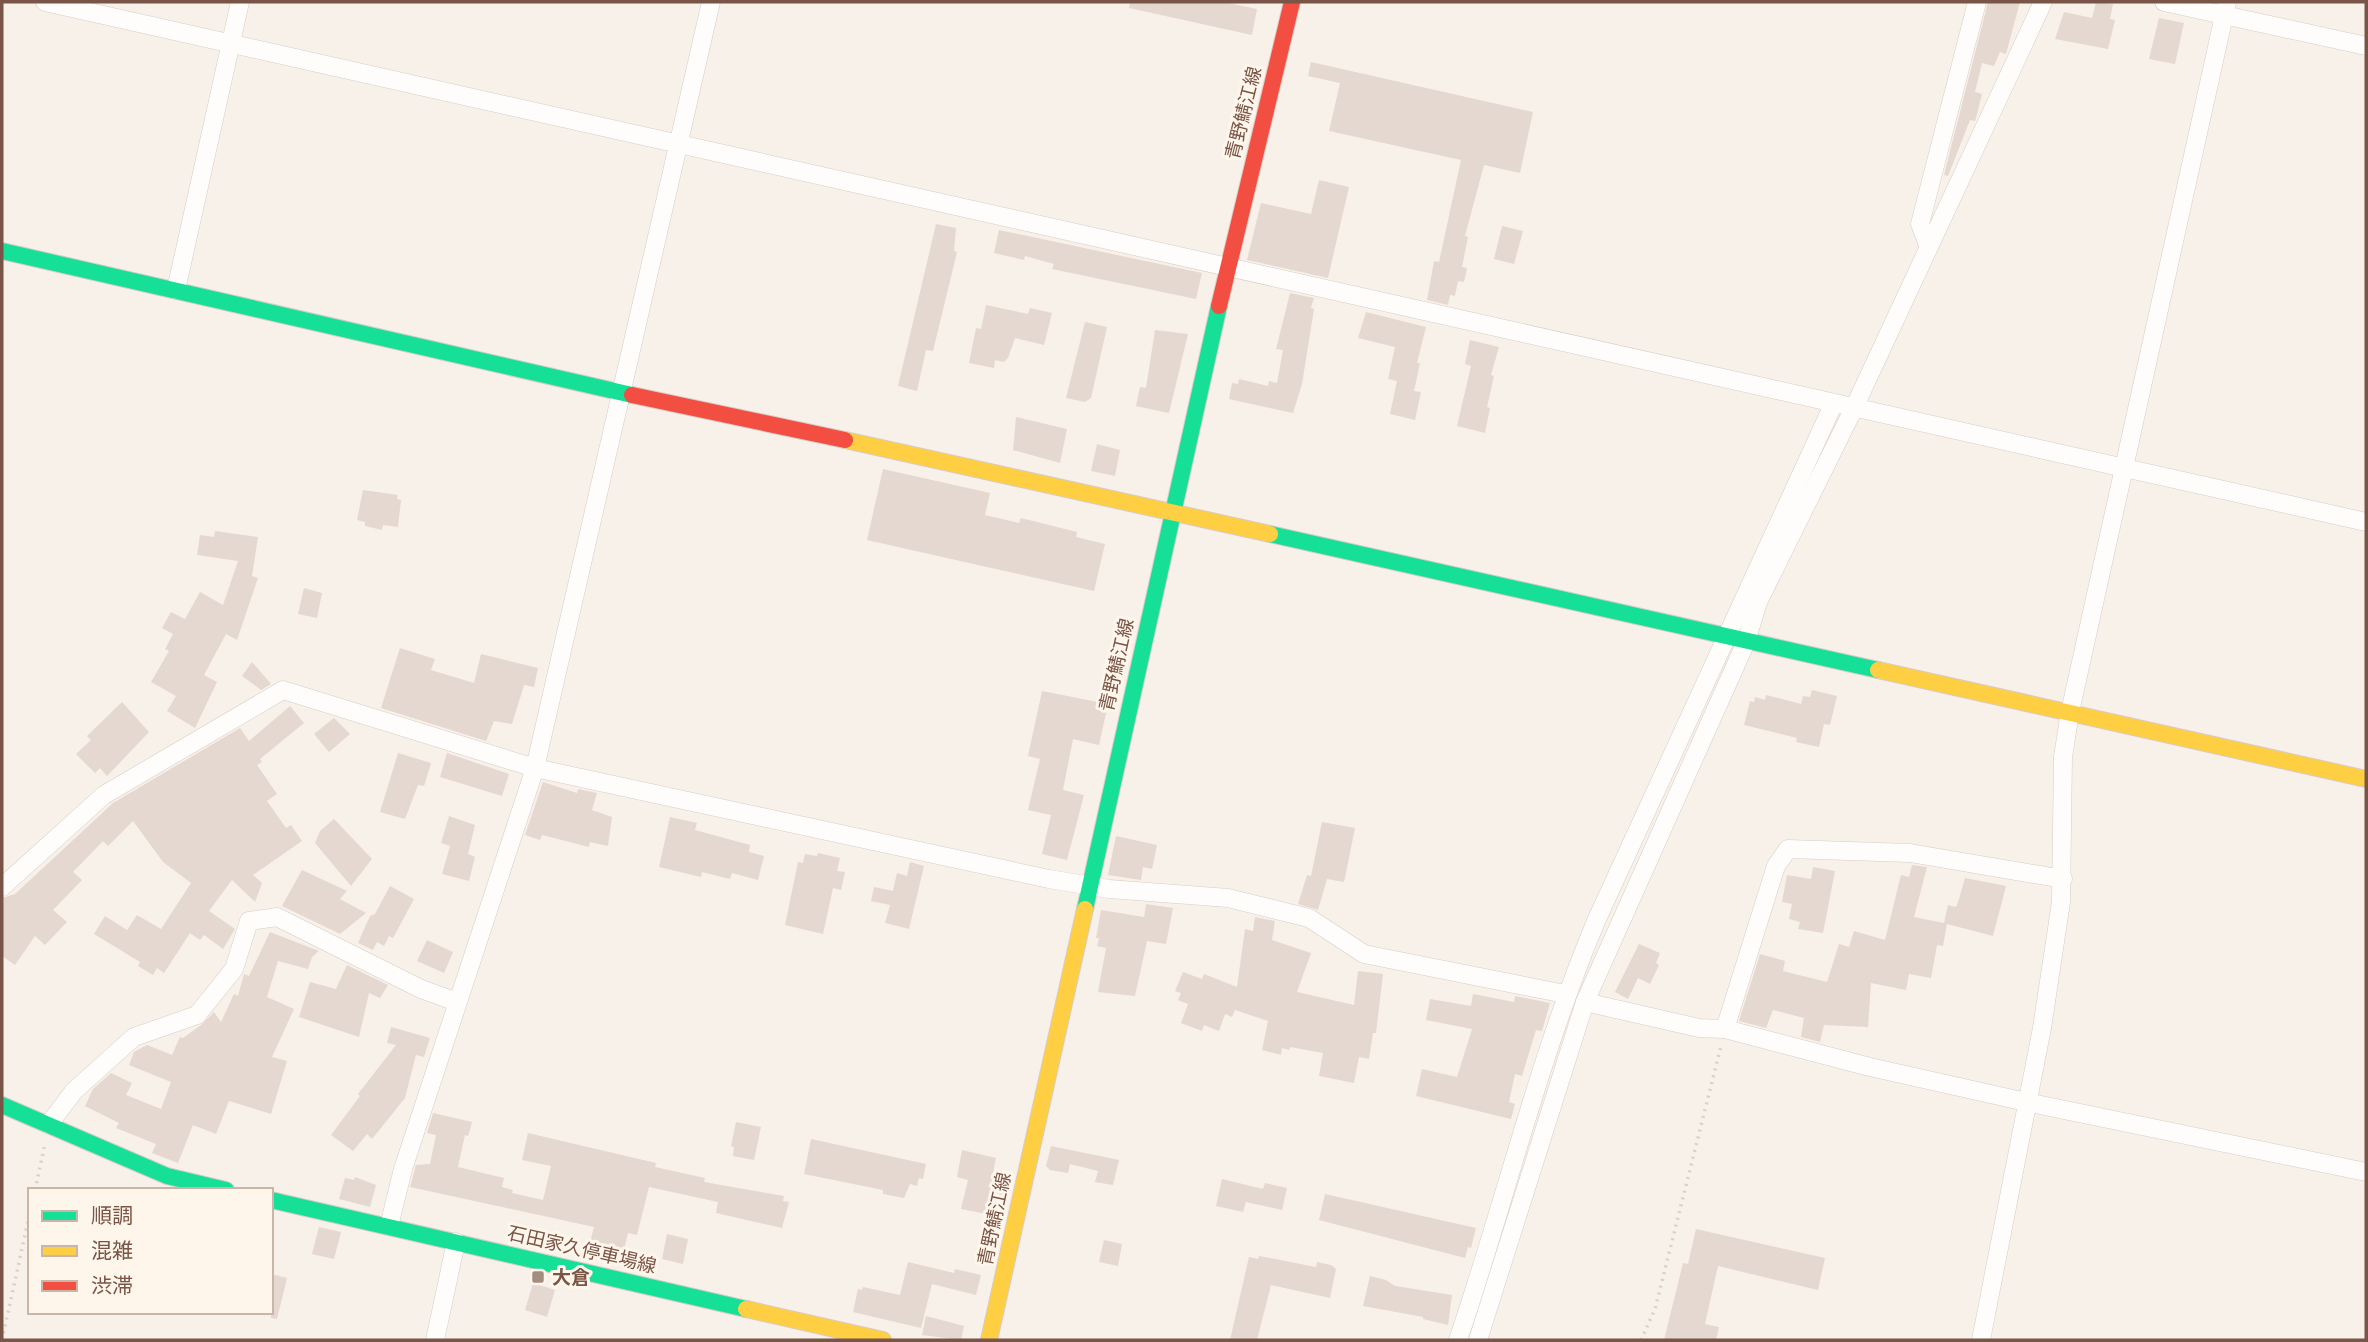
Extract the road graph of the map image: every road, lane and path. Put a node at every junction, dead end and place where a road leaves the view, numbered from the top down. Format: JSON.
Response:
{"nodes":[{"id":1,"x":45,"y":2,"type":"edge"},
{"id":2,"x":240,"y":2,"type":"edge"},
{"id":3,"x":710,"y":2,"type":"edge"},
{"id":4,"x":1292,"y":2,"type":"edge"},
{"id":5,"x":1977,"y":2,"type":"edge"},
{"id":6,"x":2043,"y":2,"type":"edge"},
{"id":7,"x":2164,"y":2,"type":"edge"},
{"id":8,"x":2226,"y":8,"type":"edge"},
{"id":9,"x":230,"y":43,"type":"junction"},
{"id":10,"x":2366,"y":46,"type":"edge"},
{"id":11,"x":678,"y":142,"type":"junction"},
{"id":12,"x":1929,"y":247,"type":"junction"},
{"id":13,"x":2,"y":251,"type":"edge"},
{"id":14,"x":1227,"y":268,"type":"junction"},
{"id":15,"x":176,"y":289,"type":"junction"},
{"id":16,"x":621,"y":393,"type":"junction"},
{"id":17,"x":1833,"y":405,"type":"junction"},
{"id":18,"x":1854,"y":408,"type":"junction"},
{"id":19,"x":2123,"y":468,"type":"junction"},
{"id":20,"x":1171,"y":513,"type":"junction"},
{"id":21,"x":2366,"y":522,"type":"edge"},
{"id":22,"x":1728,"y":638,"type":"junction"},
{"id":23,"x":1746,"y":642,"type":"junction"},
{"id":24,"x":2070,"y":712,"type":"junction"},
{"id":25,"x":535,"y":768,"type":"junction"},
{"id":26,"x":2366,"y":779,"type":"edge"},
{"id":27,"x":2063,"y":879,"type":"junction"},
{"id":28,"x":1088,"y":885,"type":"junction"},
{"id":29,"x":2,"y":887,"type":"edge"},
{"id":30,"x":1565,"y":995,"type":"junction"},
{"id":31,"x":457,"y":1002,"type":"junction"},
{"id":32,"x":1586,"y":1002,"type":"junction"},
{"id":33,"x":1725,"y":1029,"type":"junction"},
{"id":34,"x":2026,"y":1102,"type":"junction"},
{"id":35,"x":2,"y":1105,"type":"edge"},
{"id":36,"x":49,"y":1124,"type":"junction"},
{"id":37,"x":2366,"y":1172,"type":"edge"},
{"id":38,"x":35,"y":1188,"type":"edge"},
{"id":39,"x":218,"y":1188,"type":"edge"},
{"id":40,"x":273,"y":1200,"type":"edge"},
{"id":41,"x":28,"y":1221,"type":"edge"},
{"id":42,"x":389,"y":1226,"type":"junction"},
{"id":43,"x":456,"y":1242,"type":"junction"},
{"id":44,"x":2,"y":1340,"type":"edge"},
{"id":45,"x":435,"y":1340,"type":"edge"},
{"id":46,"x":883,"y":1340,"type":"edge"},
{"id":47,"x":989,"y":1340,"type":"edge"},
{"id":48,"x":1458,"y":1340,"type":"edge"},
{"id":49,"x":1478,"y":1340,"type":"edge"},
{"id":50,"x":1640,"y":1340,"type":"edge"},
{"id":51,"x":1981,"y":1340,"type":"edge"}],
"edges":[{"from":1,"to":9,"type":"street"},
{"from":2,"to":9,"type":"street"},
{"from":3,"to":11,"type":"street"},
{"from":4,"to":14,"type":"street","name":"青野鯖江線"},
{"from":5,"to":12,"type":"street"},
{"from":6,"to":12,"type":"street"},
{"from":7,"to":8,"type":"street"},
{"from":8,"to":10,"type":"street"},
{"from":8,"to":19,"type":"street"},
{"from":9,"to":11,"type":"street"},
{"from":9,"to":15,"type":"street"},
{"from":11,"to":14,"type":"street"},
{"from":11,"to":16,"type":"street"},
{"from":12,"to":18,"type":"street"},
{"from":13,"to":15,"type":"street"},
{"from":14,"to":17,"type":"street"},
{"from":14,"to":20,"type":"street","name":"青野鯖江線"},
{"from":15,"to":16,"type":"street"},
{"from":16,"to":20,"type":"street"},
{"from":16,"to":25,"type":"street"},
{"from":17,"to":18,"type":"street"},
{"from":17,"to":22,"type":"street"},
{"from":18,"to":19,"type":"street"},
{"from":18,"to":23,"type":"street"},
{"from":19,"to":21,"type":"street"},
{"from":19,"to":24,"type":"street"},
{"from":20,"to":22,"type":"street"},
{"from":20,"to":28,"type":"street","name":"青野鯖江線"},
{"from":22,"to":23,"type":"street"},
{"from":22,"to":30,"type":"street"},
{"from":23,"to":24,"type":"street"},
{"from":23,"to":32,"type":"street"},
{"from":24,"to":26,"type":"street"},
{"from":24,"to":27,"type":"street"},
{"from":25,"to":28,"type":"street"},
{"from":25,"to":29,"type":"street"},
{"from":25,"to":31,"type":"street"},
{"from":27,"to":33,"type":"street"},
{"from":27,"to":34,"type":"street"},
{"from":28,"to":30,"type":"street"},
{"from":28,"to":47,"type":"street","name":"青野鯖江線"},
{"from":30,"to":48,"type":"street"},
{"from":31,"to":36,"type":"street"},
{"from":31,"to":42,"type":"street"},
{"from":32,"to":33,"type":"street"},
{"from":32,"to":49,"type":"street"},
{"from":33,"to":34,"type":"street"},
{"from":33,"to":50,"type":"path"},
{"from":34,"to":37,"type":"street"},
{"from":34,"to":51,"type":"street"},
{"from":35,"to":36,"type":"street"},
{"from":36,"to":38,"type":"path"},
{"from":36,"to":39,"type":"street"},
{"from":40,"to":42,"type":"street","name":"石田家久停車場線"},
{"from":41,"to":44,"type":"path"},
{"from":42,"to":43,"type":"street","name":"石田家久停車場線"},
{"from":43,"to":45,"type":"street"},
{"from":43,"to":46,"type":"street","name":"石田家久停車場線"}]}
